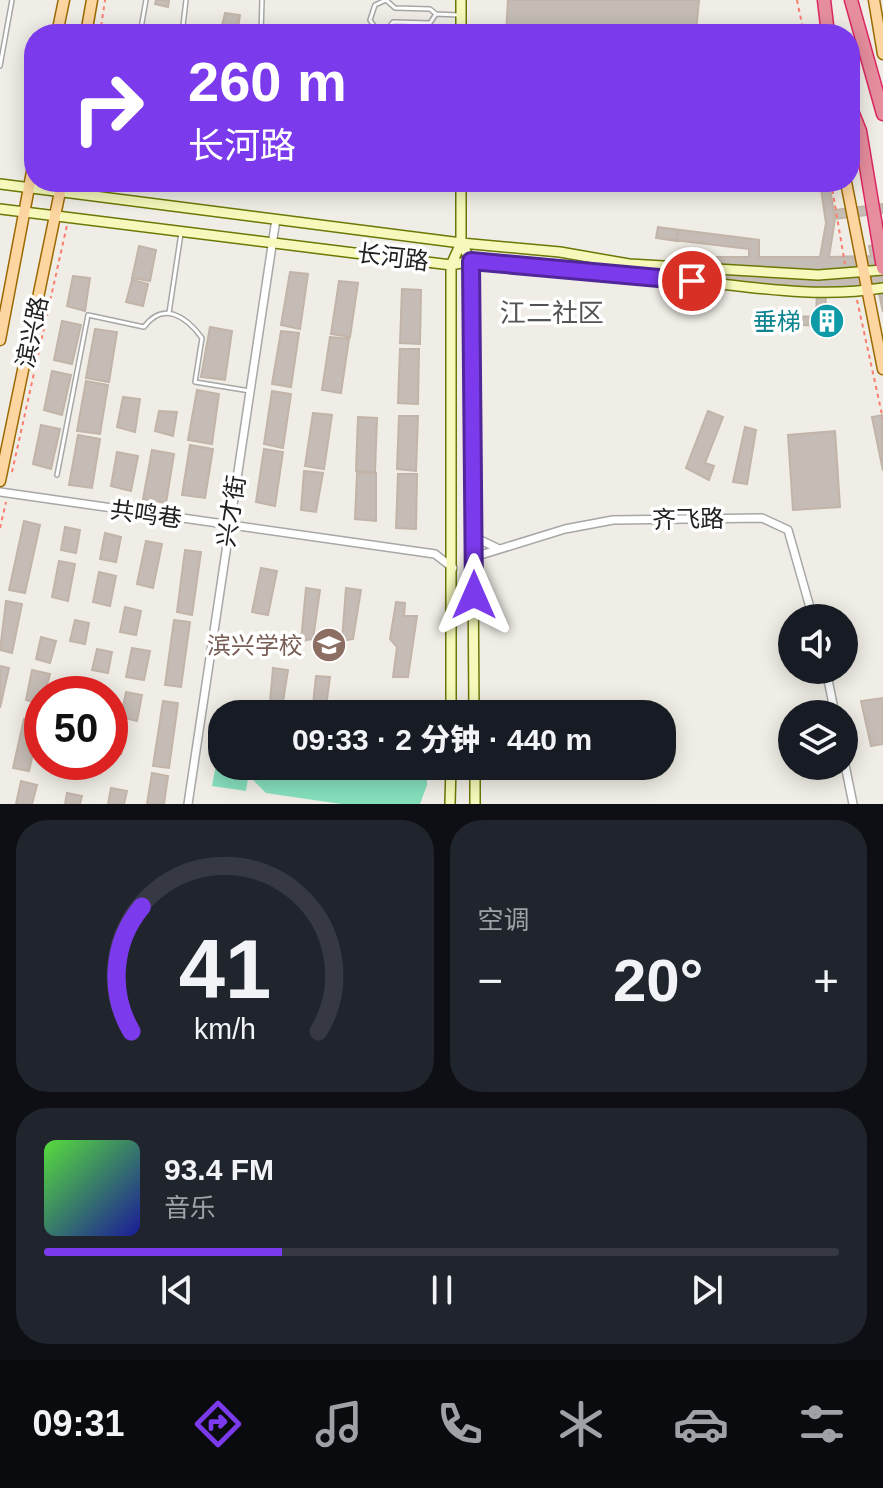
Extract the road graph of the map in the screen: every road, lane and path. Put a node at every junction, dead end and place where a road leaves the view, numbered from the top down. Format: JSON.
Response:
{"nodes":[{"id":1,"x":12,"y":0,"type":"edge"},
{"id":2,"x":64,"y":0,"type":"edge"},
{"id":3,"x":92,"y":0,"type":"edge"},
{"id":4,"x":105,"y":0,"type":"edge"},
{"id":5,"x":146,"y":0,"type":"edge"},
{"id":6,"x":186,"y":0,"type":"edge"},
{"id":7,"x":262,"y":0,"type":"edge"},
{"id":8,"x":386,"y":0,"type":"edge"},
{"id":9,"x":461,"y":0,"type":"edge"},
{"id":10,"x":797,"y":0,"type":"edge"},
{"id":11,"x":821,"y":0,"type":"edge"},
{"id":12,"x":853,"y":0,"type":"edge"},
{"id":13,"x":879,"y":0,"type":"edge"},
{"id":14,"x":436,"y":14,"type":"junction"},
{"id":15,"x":461,"y":15,"type":"junction"},
{"id":16,"x":880,"y":20,"type":"edge"},
{"id":17,"x":59,"y":24,"type":"edge"},
{"id":18,"x":88,"y":24,"type":"edge"},
{"id":19,"x":101,"y":24,"type":"edge"},
{"id":20,"x":142,"y":24,"type":"edge"},
{"id":21,"x":183,"y":24,"type":"edge"},
{"id":22,"x":261,"y":24,"type":"edge"},
{"id":23,"x":373,"y":24,"type":"edge"},
{"id":24,"x":392,"y":24,"type":"edge"},
{"id":25,"x":461,"y":24,"type":"edge"},
{"id":26,"x":802,"y":24,"type":"edge"},
{"id":27,"x":826,"y":24,"type":"edge"},
{"id":28,"x":858,"y":24,"type":"edge"},
{"id":29,"x":860,"y":34,"type":"edge"},
{"id":30,"x":883,"y":54,"type":"edge"},
{"id":31,"x":0,"y":66,"type":"edge"},
{"id":32,"x":883,"y":114,"type":"edge"},
{"id":33,"x":860,"y":131,"type":"edge"},
{"id":34,"x":0,"y":184,"type":"edge"},
{"id":35,"x":24,"y":187,"type":"edge"},
{"id":36,"x":28,"y":192,"type":"edge"},
{"id":37,"x":60,"y":192,"type":"edge"},
{"id":38,"x":95,"y":192,"type":"edge"},
{"id":39,"x":461,"y":192,"type":"edge"},
{"id":40,"x":848,"y":192,"type":"edge"},
{"id":41,"x":0,"y":209,"type":"edge"},
{"id":42,"x":26,"y":212,"type":"junction"},
{"id":43,"x":56,"y":216,"type":"junction"},
{"id":44,"x":68,"y":217,"type":"junction"},
{"id":45,"x":276,"y":219,"type":"junction"},
{"id":46,"x":181,"y":231,"type":"junction"},
{"id":47,"x":273,"y":242,"type":"junction"},
{"id":48,"x":461,"y":243,"type":"junction"},
{"id":49,"x":471,"y":261,"type":"junction"},
{"id":50,"x":451,"y":265,"type":"junction"},
{"id":51,"x":883,"y":269,"type":"edge"},
{"id":52,"x":862,"y":272,"type":"junction"},
{"id":53,"x":883,"y":288,"type":"edge"},
{"id":54,"x":868,"y":291,"type":"junction"},
{"id":55,"x":169,"y":313,"type":"junction"},
{"id":56,"x":767,"y":322,"type":"dead end"},
{"id":57,"x":795,"y":324,"type":"dead end"},
{"id":58,"x":0,"y":340,"type":"edge"},
{"id":59,"x":883,"y":369,"type":"edge"},
{"id":60,"x":250,"y":391,"type":"junction"},
{"id":61,"x":57,"y":475,"type":"dead end"},
{"id":62,"x":0,"y":481,"type":"edge"},
{"id":63,"x":4,"y":492,"type":"edge"},
{"id":64,"x":228,"y":526,"type":"junction"},
{"id":65,"x":0,"y":528,"type":"edge"},
{"id":66,"x":474,"y":537,"type":"junction"},
{"id":67,"x":454,"y":540,"type":"junction"},
{"id":68,"x":497,"y":548,"type":"junction"},
{"id":69,"x":435,"y":554,"type":"junction"},
{"id":70,"x":474,"y":557,"type":"junction"},
{"id":71,"x":454,"y":569,"type":"junction"},
{"id":72,"x":809,"y":604,"type":"edge"},
{"id":73,"x":451,"y":700,"type":"edge"},
{"id":74,"x":474,"y":700,"type":"edge"},
{"id":75,"x":451,"y":780,"type":"edge"},
{"id":76,"x":475,"y":780,"type":"edge"},
{"id":77,"x":848,"y":780,"type":"edge"},
{"id":78,"x":188,"y":804,"type":"edge"},
{"id":79,"x":450,"y":804,"type":"edge"},
{"id":80,"x":475,"y":804,"type":"edge"},
{"id":81,"x":853,"y":804,"type":"edge"}],
"edges":[{"from":1,"to":31,"type":"lane"},
{"from":2,"to":17,"type":"main road"},
{"from":3,"to":18,"type":"main road"},
{"from":4,"to":19,"type":"path"},
{"from":5,"to":20,"type":"lane"},
{"from":6,"to":21,"type":"lane"},
{"from":7,"to":22,"type":"lane"},
{"from":8,"to":14,"type":"lane"},
{"from":8,"to":23,"type":"lane"},
{"from":9,"to":15,"type":"main road"},
{"from":10,"to":26,"type":"path"},
{"from":11,"to":27,"type":"highway"},
{"from":12,"to":28,"type":"highway"},
{"from":13,"to":16,"type":"main road"},
{"from":14,"to":15,"type":"lane"},
{"from":14,"to":24,"type":"lane"},
{"from":15,"to":25,"type":"main road"},
{"from":16,"to":30,"type":"main road"},
{"from":29,"to":32,"type":"highway"},
{"from":33,"to":51,"type":"highway"},
{"from":34,"to":35,"type":"main road","name":"长河路"},
{"from":36,"to":42,"type":"main road","name":"滨兴路"},
{"from":37,"to":43,"type":"main road","name":"滨兴路"},
{"from":38,"to":45,"type":"main road","name":"长河路"},
{"from":39,"to":48,"type":"main road"},
{"from":40,"to":52,"type":"main road"},
{"from":41,"to":42,"type":"main road","name":"长河路"},
{"from":42,"to":43,"type":"main road","name":"长河路"},
{"from":42,"to":58,"type":"main road","name":"滨兴路"},
{"from":43,"to":44,"type":"main road","name":"长河路"},
{"from":43,"to":62,"type":"main road","name":"滨兴路"},
{"from":44,"to":46,"type":"main road","name":"长河路"},
{"from":44,"to":63,"type":"path"},
{"from":45,"to":47,"type":"street","name":"兴才街"},
{"from":45,"to":48,"type":"main road","name":"长河路"},
{"from":46,"to":47,"type":"main road","name":"长河路"},
{"from":46,"to":55,"type":"lane"},
{"from":47,"to":50,"type":"main road","name":"长河路"},
{"from":47,"to":60,"type":"street","name":"兴才街"},
{"from":48,"to":49,"type":"main road"},
{"from":48,"to":50,"type":"main road"},
{"from":48,"to":52,"type":"main road","name":"长河路"},
{"from":49,"to":50,"type":"main road","name":"长河路"},
{"from":49,"to":54,"type":"main road","name":"长河路"},
{"from":49,"to":66,"type":"main road"},
{"from":50,"to":67,"type":"main road"},
{"from":51,"to":52,"type":"main road","name":"长河路"},
{"from":52,"to":54,"type":"main road"},
{"from":53,"to":54,"type":"main road","name":"长河路"},
{"from":54,"to":59,"type":"main road"},
{"from":55,"to":60,"type":"lane"},
{"from":55,"to":61,"type":"lane"},
{"from":56,"to":57,"type":"path"},
{"from":60,"to":64,"type":"street","name":"兴才街"},
{"from":63,"to":64,"type":"street","name":"共鸣巷"},
{"from":63,"to":65,"type":"path"},
{"from":64,"to":69,"type":"street","name":"共鸣巷"},
{"from":64,"to":78,"type":"street","name":"兴才街"},
{"from":66,"to":68,"type":"street"},
{"from":66,"to":70,"type":"main road"},
{"from":67,"to":69,"type":"street"},
{"from":67,"to":71,"type":"main road"},
{"from":68,"to":70,"type":"street","name":"齐飞路"},
{"from":68,"to":72,"type":"street","name":"齐飞路"},
{"from":69,"to":71,"type":"street"},
{"from":70,"to":74,"type":"main road"},
{"from":71,"to":73,"type":"main road"},
{"from":75,"to":79,"type":"main road"},
{"from":76,"to":80,"type":"main road"},
{"from":77,"to":81,"type":"street"}]}
